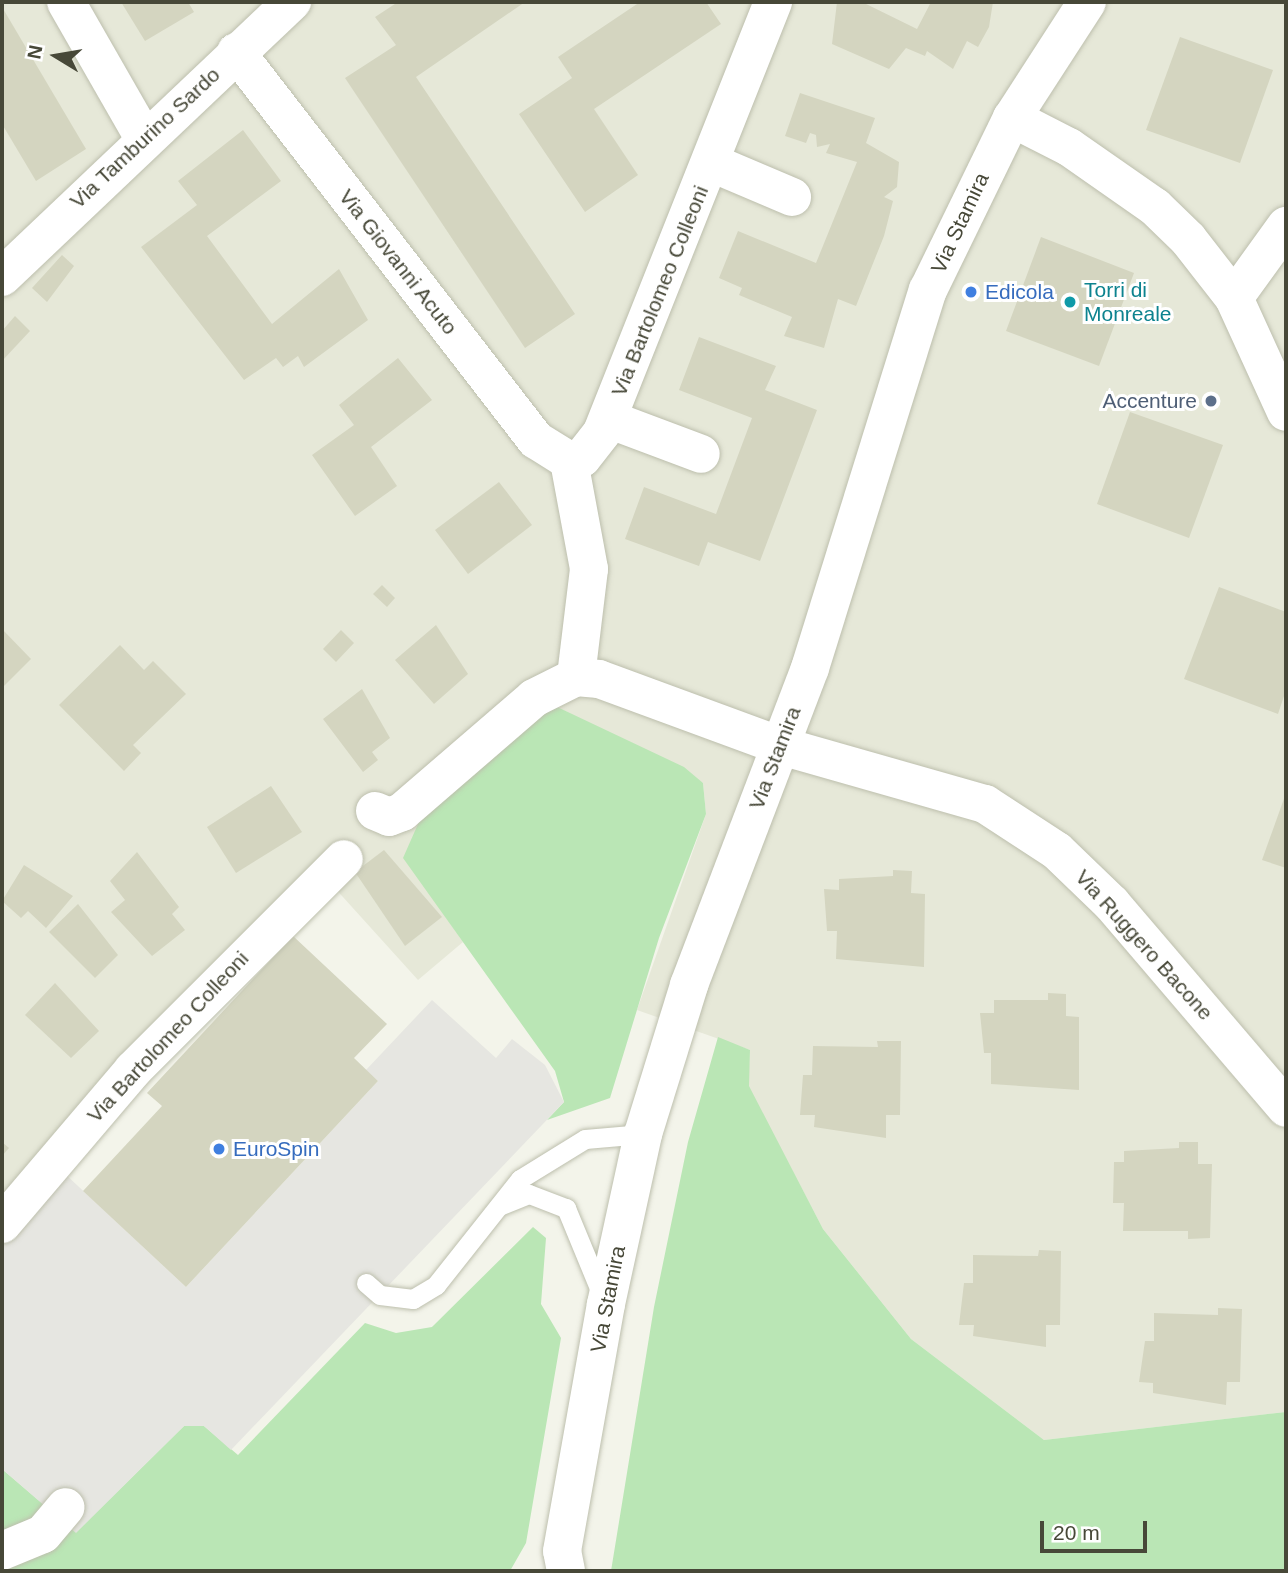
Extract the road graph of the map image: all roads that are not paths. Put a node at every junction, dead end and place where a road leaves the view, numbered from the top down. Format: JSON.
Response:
{"nodes":[{"id":1,"x":66,"y":2,"type":"edge"},
{"id":2,"x":292,"y":2,"type":"edge"},
{"id":3,"x":773,"y":2,"type":"edge"},
{"id":4,"x":1087,"y":2,"type":"edge"},
{"id":5,"x":236,"y":52,"type":"junction"},
{"id":6,"x":1012,"y":118,"type":"junction"},
{"id":7,"x":144,"y":138,"type":"junction"},
{"id":8,"x":712,"y":163,"type":"junction"},
{"id":9,"x":792,"y":197,"type":"dead end"},
{"id":10,"x":1286,"y":226,"type":"edge"},
{"id":11,"x":5,"y":263,"type":"edge"},
{"id":12,"x":1234,"y":298,"type":"junction"},
{"id":13,"x":1286,"y":412,"type":"edge"},
{"id":14,"x":608,"y":419,"type":"junction"},
{"id":15,"x":701,"y":454,"type":"dead end"},
{"id":16,"x":569,"y":461,"type":"junction"},
{"id":17,"x":576,"y":677,"type":"junction"},
{"id":18,"x":781,"y":746,"type":"junction"},
{"id":19,"x":374,"y":811,"type":"dead end"},
{"id":20,"x":344,"y":859,"type":"dead end"},
{"id":21,"x":1286,"y":1108,"type":"edge"},
{"id":22,"x":643,"y":1134,"type":"junction"},
{"id":23,"x":495,"y":1208,"type":"junction"},
{"id":24,"x":2,"y":1224,"type":"edge"},
{"id":25,"x":366,"y":1283,"type":"dead end"},
{"id":26,"x":606,"y":1304,"type":"junction"},
{"id":27,"x":66,"y":1507,"type":"dead end"},
{"id":28,"x":2,"y":1550,"type":"edge"},
{"id":29,"x":558,"y":1564,"type":"edge"}],
"edges":[{"from":1,"to":7,"type":"street"},
{"from":2,"to":5,"type":"street","name":"Via Tamburino Sardo"},
{"from":3,"to":8,"type":"street","name":"Via Bartolomeo Colleoni"},
{"from":4,"to":6,"type":"street","name":"Via Stamira"},
{"from":5,"to":7,"type":"street","name":"Via Tamburino Sardo"},
{"from":5,"to":16,"type":"street","name":"Via Giovanni Acuto"},
{"from":6,"to":12,"type":"street"},
{"from":6,"to":18,"type":"street","name":"Via Stamira"},
{"from":7,"to":11,"type":"street","name":"Via Tamburino Sardo"},
{"from":8,"to":9,"type":"street","name":"Via Bartolomeo Colleoni"},
{"from":8,"to":14,"type":"street","name":"Via Bartolomeo Colleoni"},
{"from":10,"to":12,"type":"street"},
{"from":12,"to":13,"type":"street"},
{"from":14,"to":15,"type":"street","name":"Via Bartolomeo Colleoni"},
{"from":14,"to":16,"type":"street","name":"Via Bartolomeo Colleoni"},
{"from":16,"to":17,"type":"street"},
{"from":17,"to":18,"type":"street"},
{"from":17,"to":19,"type":"street"},
{"from":18,"to":21,"type":"street","name":"Via Ruggero Bacone"},
{"from":18,"to":22,"type":"street","name":"Via Stamira"},
{"from":20,"to":24,"type":"street","name":"Via Bartolomeo Colleoni"},
{"from":22,"to":23,"type":"lane"},
{"from":22,"to":26,"type":"street","name":"Via Stamira"},
{"from":23,"to":25,"type":"lane"},
{"from":23,"to":26,"type":"lane"},
{"from":26,"to":29,"type":"street","name":"Via Stamira"},
{"from":27,"to":28,"type":"street"}]}
